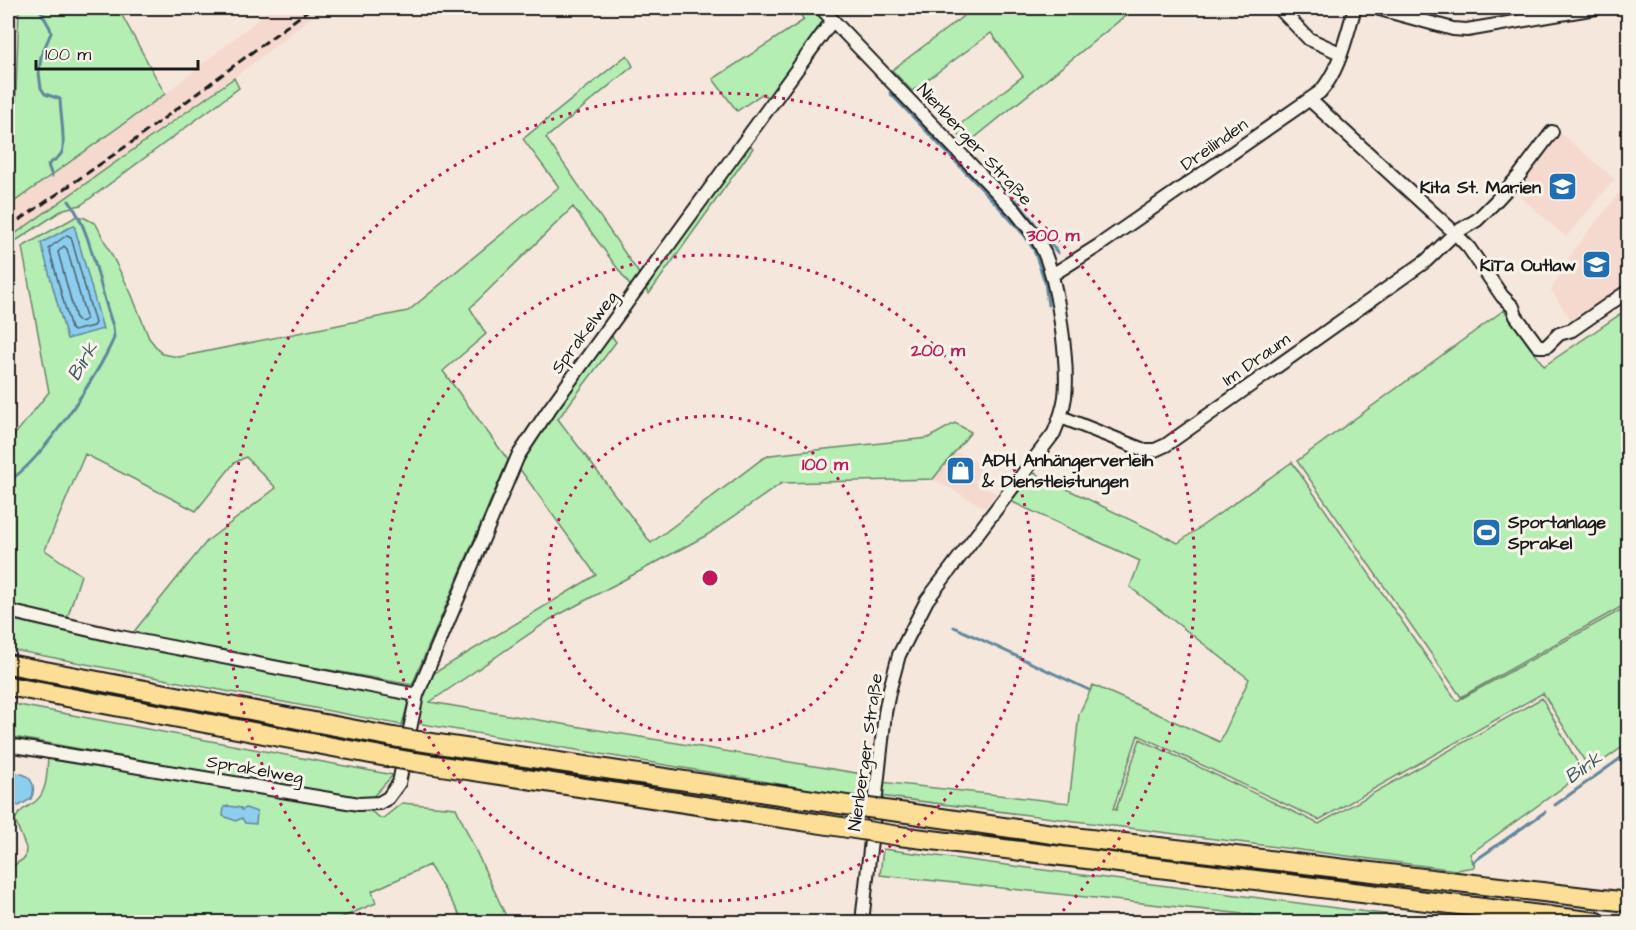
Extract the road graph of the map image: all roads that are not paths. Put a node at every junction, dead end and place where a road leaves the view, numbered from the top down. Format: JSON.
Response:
{"nodes":[{"id":1,"x":821,"y":8,"type":"edge"},
{"id":2,"x":1279,"y":8,"type":"edge"},
{"id":3,"x":1355,"y":8,"type":"edge"},
{"id":4,"x":1376,"y":8,"type":"edge"},
{"id":5,"x":1596,"y":8,"type":"edge"},
{"id":6,"x":832,"y":21,"type":"junction"},
{"id":7,"x":1341,"y":53,"type":"junction"},
{"id":8,"x":1310,"y":100,"type":"junction"},
{"id":9,"x":1552,"y":132,"type":"dead end"},
{"id":10,"x":1455,"y":233,"type":"junction"},
{"id":11,"x":1052,"y":275,"type":"junction"},
{"id":12,"x":1629,"y":291,"type":"edge"},
{"id":13,"x":1061,"y":417,"type":"junction"},
{"id":14,"x":8,"y":611,"type":"edge"},
{"id":15,"x":8,"y":664,"type":"edge"},
{"id":16,"x":8,"y":686,"type":"edge"},
{"id":17,"x":417,"y":695,"type":"junction"},
{"id":18,"x":8,"y":745,"type":"edge"},
{"id":19,"x":1629,"y":902,"type":"edge"},
{"id":20,"x":862,"y":922,"type":"edge"},
{"id":21,"x":1596,"y":922,"type":"edge"}],
"edges":[{"from":1,"to":6,"type":"street","name":"Nienberger Straße"},
{"from":2,"to":7,"type":"street"},
{"from":3,"to":7,"type":"street","name":"Dreilinden"},
{"from":4,"to":5,"type":"street"},
{"from":6,"to":11,"type":"street","name":"Nienberger Straße"},
{"from":6,"to":17,"type":"street","name":"Sprakelweg"},
{"from":7,"to":8,"type":"street","name":"Dreilinden"},
{"from":8,"to":10,"type":"street"},
{"from":8,"to":11,"type":"street","name":"Dreilinden"},
{"from":9,"to":10,"type":"street","name":"Im Draum"},
{"from":10,"to":12,"type":"street"},
{"from":10,"to":13,"type":"street","name":"Im Draum"},
{"from":11,"to":13,"type":"street","name":"Nienberger Straße"},
{"from":13,"to":20,"type":"street","name":"Nienberger Straße"},
{"from":14,"to":17,"type":"street"},
{"from":15,"to":19,"type":"highway","bridge":true},
{"from":16,"to":21,"type":"highway","bridge":true},
{"from":17,"to":18,"type":"street","name":"Sprakelweg"}]}
